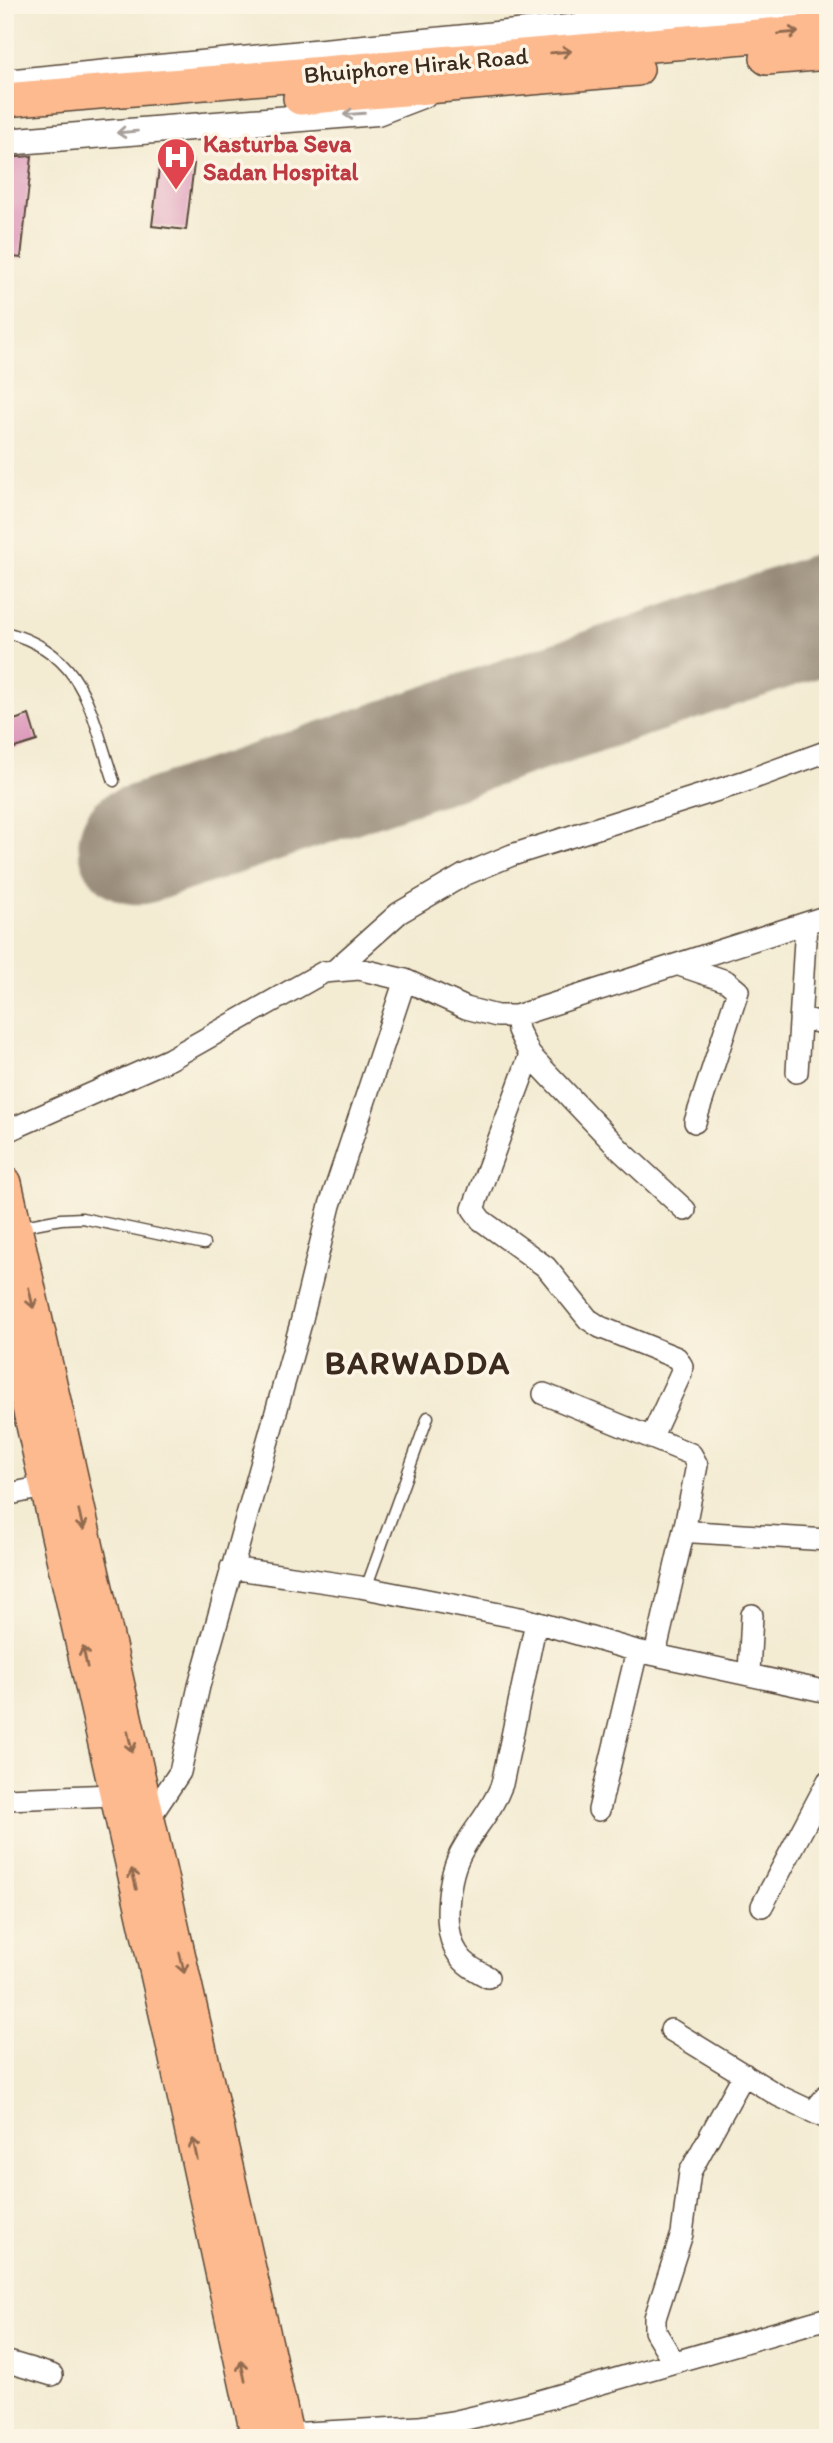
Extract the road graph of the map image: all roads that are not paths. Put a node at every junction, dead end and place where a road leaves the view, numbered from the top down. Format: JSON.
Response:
{"nodes":[{"id":1,"x":803,"y":5,"type":"edge"},
{"id":2,"x":828,"y":30,"type":"edge"},
{"id":3,"x":828,"y":53,"type":"edge"},
{"id":4,"x":5,"y":83,"type":"edge"},
{"id":5,"x":442,"y":86,"type":"junction"},
{"id":6,"x":5,"y":100,"type":"edge"},
{"id":7,"x":5,"y":121,"type":"edge"},
{"id":8,"x":5,"y":142,"type":"edge"},
{"id":9,"x":5,"y":632,"type":"edge"},
{"id":10,"x":828,"y":751,"type":"edge"},
{"id":11,"x":114,"y":780,"type":"dead end"},
{"id":12,"x":828,"y":916,"type":"edge"},
{"id":13,"x":806,"y":924,"type":"junction"},
{"id":14,"x":679,"y":965,"type":"junction"},
{"id":15,"x":335,"y":970,"type":"junction"},
{"id":16,"x":405,"y":980,"type":"junction"},
{"id":17,"x":516,"y":1016,"type":"junction"},
{"id":18,"x":800,"y":1017,"type":"junction"},
{"id":19,"x":828,"y":1025,"type":"edge"},
{"id":20,"x":530,"y":1055,"type":"junction"},
{"id":21,"x":797,"y":1072,"type":"dead end"},
{"id":22,"x":695,"y":1122,"type":"dead end"},
{"id":23,"x":5,"y":1132,"type":"edge"},
{"id":24,"x":5,"y":1183,"type":"edge"},
{"id":25,"x":685,"y":1210,"type":"dead end"},
{"id":26,"x":15,"y":1228,"type":"junction"},
{"id":27,"x":204,"y":1244,"type":"dead end"},
{"id":28,"x":5,"y":1301,"type":"edge"},
{"id":29,"x":544,"y":1394,"type":"dead end"},
{"id":30,"x":428,"y":1417,"type":"dead end"},
{"id":31,"x":652,"y":1436,"type":"junction"},
{"id":32,"x":48,"y":1486,"type":"junction"},
{"id":33,"x":5,"y":1495,"type":"edge"},
{"id":34,"x":686,"y":1521,"type":"junction"},
{"id":35,"x":828,"y":1539,"type":"edge"},
{"id":36,"x":231,"y":1567,"type":"junction"},
{"id":37,"x":366,"y":1588,"type":"junction"},
{"id":38,"x":751,"y":1615,"type":"dead end"},
{"id":39,"x":536,"y":1622,"type":"junction"},
{"id":40,"x":646,"y":1653,"type":"junction"},
{"id":41,"x":749,"y":1673,"type":"junction"},
{"id":42,"x":828,"y":1692,"type":"edge"},
{"id":43,"x":828,"y":1781,"type":"edge"},
{"id":44,"x":115,"y":1795,"type":"junction"},
{"id":45,"x":5,"y":1799,"type":"edge"},
{"id":46,"x":599,"y":1810,"type":"dead end"},
{"id":47,"x":148,"y":1820,"type":"junction"},
{"id":48,"x":762,"y":1906,"type":"dead end"},
{"id":49,"x":488,"y":1977,"type":"dead end"},
{"id":50,"x":671,"y":2029,"type":"dead end"},
{"id":51,"x":744,"y":2074,"type":"junction"},
{"id":52,"x":828,"y":2094,"type":"edge"},
{"id":53,"x":821,"y":2115,"type":"edge"},
{"id":54,"x":828,"y":2318,"type":"edge"},
{"id":55,"x":5,"y":2361,"type":"edge"},
{"id":56,"x":673,"y":2361,"type":"junction"},
{"id":57,"x":52,"y":2375,"type":"dead end"},
{"id":58,"x":277,"y":2437,"type":"edge"}],
"edges":[{"from":1,"to":4,"type":"street","name":"Bhuiphore Hirak Road"},
{"from":6,"to":2,"type":"main road","name":"Bhuiphore Hirak Road","one_way":true},
{"from":3,"to":5,"type":"main road","name":"Bhuiphore Hirak Road"},
{"from":5,"to":7,"type":"main road","name":"Bhuiphore Hirak Road"},
{"from":5,"to":8,"type":"street","one_way":true},
{"from":9,"to":11,"type":"lane"},
{"from":10,"to":15,"type":"street"},
{"from":12,"to":13,"type":"street"},
{"from":13,"to":14,"type":"street"},
{"from":13,"to":18,"type":"street"},
{"from":14,"to":17,"type":"street"},
{"from":14,"to":22,"type":"street"},
{"from":15,"to":16,"type":"street"},
{"from":15,"to":23,"type":"street"},
{"from":16,"to":17,"type":"street"},
{"from":16,"to":36,"type":"street"},
{"from":17,"to":20,"type":"street"},
{"from":18,"to":19,"type":"street"},
{"from":18,"to":21,"type":"street"},
{"from":20,"to":25,"type":"street"},
{"from":20,"to":31,"type":"street"},
{"from":24,"to":26,"type":"main road"},
{"from":26,"to":27,"type":"lane"},
{"from":26,"to":47,"type":"main road","one_way":true},
{"from":28,"to":32,"type":"main road"},
{"from":29,"to":31,"type":"street"},
{"from":30,"to":37,"type":"lane"},
{"from":31,"to":34,"type":"street"},
{"from":32,"to":33,"type":"street"},
{"from":44,"to":32,"type":"main road","one_way":true},
{"from":34,"to":35,"type":"street"},
{"from":34,"to":40,"type":"street"},
{"from":36,"to":37,"type":"street"},
{"from":36,"to":47,"type":"street"},
{"from":37,"to":39,"type":"street"},
{"from":38,"to":41,"type":"street"},
{"from":39,"to":40,"type":"street"},
{"from":39,"to":49,"type":"street"},
{"from":40,"to":41,"type":"street"},
{"from":40,"to":46,"type":"street"},
{"from":41,"to":42,"type":"street"},
{"from":43,"to":48,"type":"street"},
{"from":44,"to":45,"type":"street"},
{"from":58,"to":44,"type":"main road","one_way":true},
{"from":47,"to":58,"type":"main road","one_way":true},
{"from":50,"to":51,"type":"street"},
{"from":51,"to":53,"type":"street"},
{"from":51,"to":56,"type":"street"},
{"from":52,"to":53,"type":"street"},
{"from":54,"to":56,"type":"street"},
{"from":55,"to":57,"type":"street"},
{"from":56,"to":58,"type":"street"}]}
